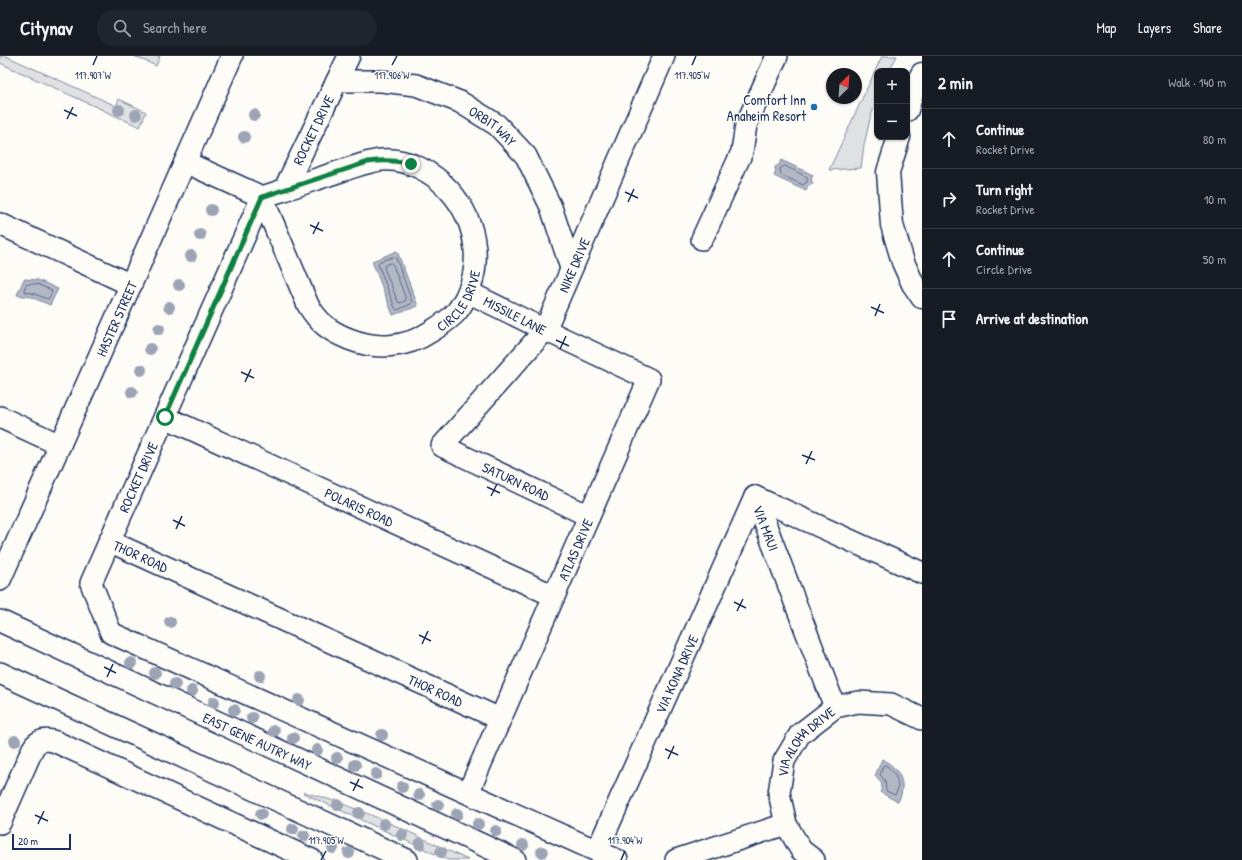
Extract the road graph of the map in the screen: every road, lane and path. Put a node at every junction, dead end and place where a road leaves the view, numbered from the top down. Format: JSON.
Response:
{"nodes":[{"id":1,"x":232,"y":56,"type":"edge"},
{"id":2,"x":349,"y":56,"type":"edge"},
{"id":3,"x":664,"y":56,"type":"edge"},
{"id":4,"x":777,"y":56,"type":"edge"},
{"id":5,"x":922,"y":74,"type":"edge"},
{"id":6,"x":337,"y":81,"type":"junction"},
{"id":7,"x":909,"y":104,"type":"edge"},
{"id":8,"x":898,"y":140,"type":"edge"},
{"id":9,"x":185,"y":162,"type":"junction"},
{"id":10,"x":284,"y":190,"type":"junction"},
{"id":11,"x":262,"y":197,"type":"junction"},
{"id":12,"x":0,"y":224,"type":"edge"},
{"id":13,"x":702,"y":239,"type":"dead end"},
{"id":14,"x":571,"y":268,"type":"junction"},
{"id":15,"x":131,"y":284,"type":"junction"},
{"id":16,"x":468,"y":292,"type":"junction"},
{"id":17,"x":922,"y":297,"type":"edge"},
{"id":18,"x":545,"y":330,"type":"junction"},
{"id":19,"x":649,"y":379,"type":"joint"},
{"id":20,"x":0,"y":417,"type":"edge"},
{"id":21,"x":165,"y":417,"type":"junction"},
{"id":22,"x":60,"y":445,"type":"junction"},
{"id":23,"x":442,"y":446,"type":"joint"},
{"id":24,"x":755,"y":497,"type":"junction"},
{"id":25,"x":590,"y":516,"type":"junction"},
{"id":26,"x":109,"y":541,"type":"junction"},
{"id":27,"x":922,"y":573,"type":"edge"},
{"id":28,"x":0,"y":580,"type":"edge"},
{"id":29,"x":554,"y":596,"type":"junction"},
{"id":30,"x":0,"y":621,"type":"edge"},
{"id":31,"x":0,"y":673,"type":"edge"},
{"id":32,"x":835,"y":707,"type":"junction"},
{"id":33,"x":500,"y":719,"type":"junction"},
{"id":34,"x":922,"y":719,"type":"edge"},
{"id":35,"x":468,"y":793,"type":"junction"},
{"id":36,"x":0,"y":823,"type":"edge"},
{"id":37,"x":786,"y":824,"type":"junction"},
{"id":38,"x":597,"y":851,"type":"junction"},
{"id":39,"x":312,"y":860,"type":"edge"},
{"id":40,"x":407,"y":860,"type":"edge"},
{"id":41,"x":515,"y":860,"type":"edge"},
{"id":42,"x":618,"y":860,"type":"edge"},
{"id":43,"x":676,"y":860,"type":"edge"},
{"id":44,"x":814,"y":860,"type":"edge"}],
"edges":[{"from":1,"to":9,"type":"street","name":"HASTER STREET"},
{"from":2,"to":6,"type":"street","name":"ROCKET DRIVE"},
{"from":3,"to":14,"type":"street","name":"NIKE DRIVE"},
{"from":4,"to":13,"type":"street"},
{"from":5,"to":7,"type":"main road"},
{"from":6,"to":10,"type":"street","name":"ROCKET DRIVE"},
{"from":6,"to":14,"type":"street","name":"ORBIT WAY"},
{"from":8,"to":17,"type":"main road"},
{"from":9,"to":11,"type":"street"},
{"from":9,"to":15,"type":"street","name":"HASTER STREET"},
{"from":10,"to":11,"type":"street"},
{"from":10,"to":16,"type":"street","name":"CIRCLE DRIVE"},
{"from":11,"to":16,"type":"street","name":"CIRCLE DRIVE"},
{"from":11,"to":21,"type":"street","name":"ROCKET DRIVE"},
{"from":12,"to":15,"type":"street"},
{"from":14,"to":18,"type":"street","name":"NIKE DRIVE"},
{"from":15,"to":22,"type":"street","name":"HASTER STREET"},
{"from":16,"to":18,"type":"street","name":"MISSILE LANE"},
{"from":18,"to":19,"type":"street","name":"MISSILE LANE"},
{"from":18,"to":23,"type":"street","name":"NIKE DRIVE"},
{"from":19,"to":25,"type":"street","name":"ATLAS DRIVE"},
{"from":20,"to":22,"type":"street"},
{"from":21,"to":26,"type":"street","name":"ROCKET DRIVE"},
{"from":21,"to":29,"type":"street","name":"POLARIS ROAD"},
{"from":22,"to":28,"type":"street","name":"HASTER STREET"},
{"from":23,"to":25,"type":"street","name":"SATURN ROAD"},
{"from":24,"to":27,"type":"street","name":"VIA MAUI"},
{"from":24,"to":32,"type":"street","name":"VIA MAUI"},
{"from":24,"to":38,"type":"street","name":"VIA KONA DRIVE"},
{"from":25,"to":29,"type":"street","name":"ATLAS DRIVE"},
{"from":26,"to":33,"type":"street","name":"THOR ROAD"},
{"from":26,"to":35,"type":"street","name":"THOR ROAD"},
{"from":29,"to":33,"type":"street","name":"ATLAS DRIVE"},
{"from":30,"to":41,"type":"street","name":"EAST GENE AUTRY WAY"},
{"from":31,"to":40,"type":"street"},
{"from":32,"to":34,"type":"street","name":"VIA ALOHA DRIVE"},
{"from":32,"to":37,"type":"street","name":"VIA ALOHA DRIVE"},
{"from":33,"to":35,"type":"street"},
{"from":35,"to":38,"type":"street","name":"THOR ROAD"},
{"from":36,"to":39,"type":"street"},
{"from":37,"to":43,"type":"street"},
{"from":37,"to":44,"type":"street","name":"VIA ALOHA DRIVE"},
{"from":38,"to":42,"type":"street","name":"THOR ROAD"}]}
